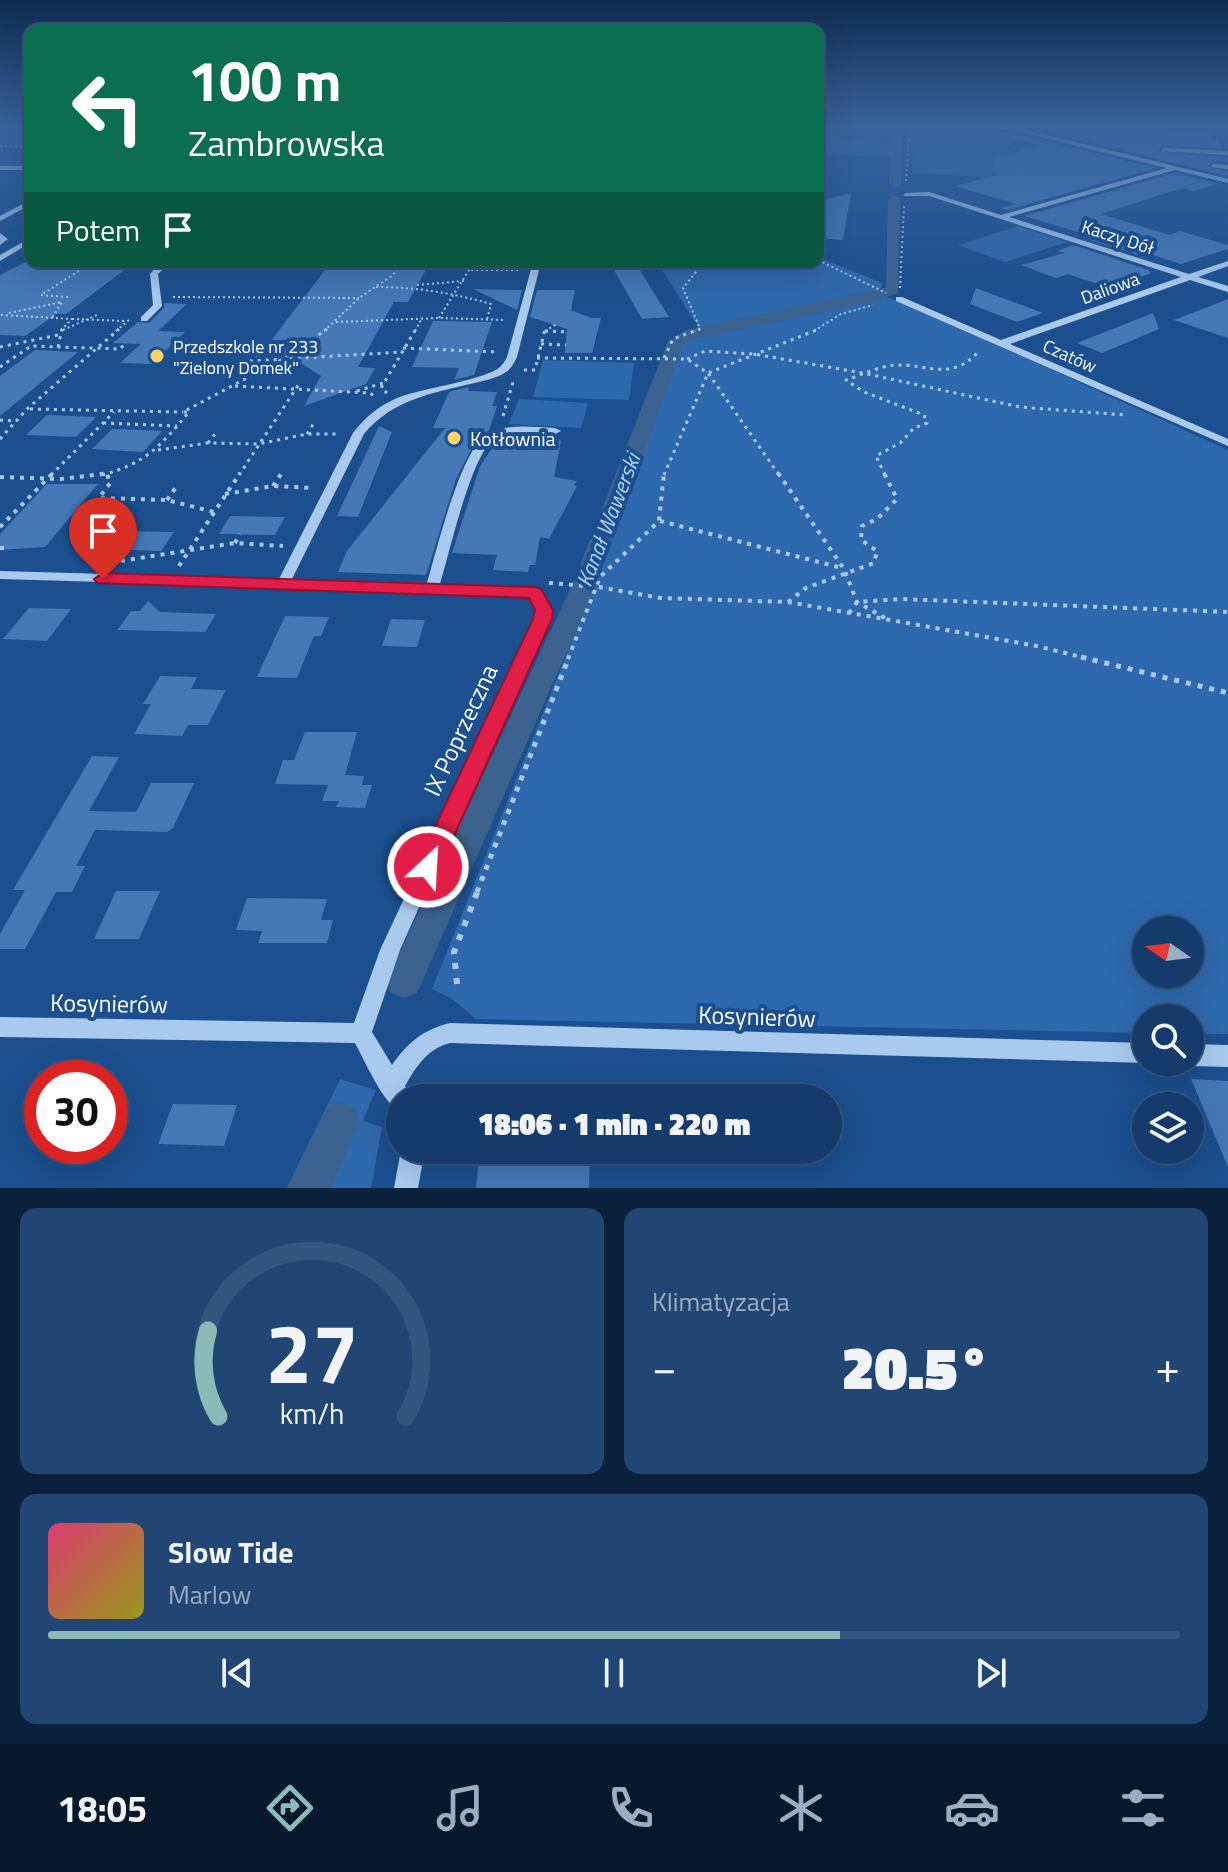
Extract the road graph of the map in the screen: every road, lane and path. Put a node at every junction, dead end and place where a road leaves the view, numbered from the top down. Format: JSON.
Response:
{"nodes":[{"id":1,"x":906,"y":182,"type":"edge"},
{"id":2,"x":1125,"y":182,"type":"edge"},
{"id":3,"x":905,"y":195,"type":"junction"},
{"id":4,"x":24,"y":205,"type":"edge"},
{"id":5,"x":1002,"y":217,"type":"junction"},
{"id":6,"x":0,"y":219,"type":"edge"},
{"id":7,"x":0,"y":235,"type":"edge"},
{"id":8,"x":0,"y":243,"type":"edge"},
{"id":9,"x":24,"y":245,"type":"edge"},
{"id":10,"x":0,"y":259,"type":"edge"},
{"id":11,"x":824,"y":263,"type":"edge"},
{"id":12,"x":1228,"y":263,"type":"edge"},
{"id":13,"x":83,"y":268,"type":"edge"},
{"id":14,"x":160,"y":268,"type":"edge"},
{"id":15,"x":398,"y":268,"type":"edge"},
{"id":16,"x":525,"y":268,"type":"edge"},
{"id":17,"x":535,"y":268,"type":"edge"},
{"id":18,"x":699,"y":268,"type":"edge"},
{"id":19,"x":471,"y":270,"type":"joint"},
{"id":20,"x":1190,"y":277,"type":"junction"},
{"id":21,"x":464,"y":281,"type":"junction"},
{"id":22,"x":407,"y":286,"type":"junction"},
{"id":23,"x":376,"y":287,"type":"junction"},
{"id":24,"x":1228,"y":289,"type":"edge"},
{"id":25,"x":73,"y":293,"type":"dead end"},
{"id":26,"x":455,"y":293,"type":"junction"},
{"id":27,"x":68,"y":297,"type":"junction"},
{"id":28,"x":155,"y":298,"type":"junction"},
{"id":29,"x":359,"y":298,"type":"junction"},
{"id":30,"x":899,"y":299,"type":"junction"},
{"id":31,"x":62,"y":302,"type":"junction"},
{"id":32,"x":873,"y":305,"type":"dead end"},
{"id":33,"x":1,"y":315,"type":"edge"},
{"id":34,"x":97,"y":315,"type":"dead end"},
{"id":35,"x":52,"y":318,"type":"junction"},
{"id":36,"x":439,"y":318,"type":"junction"},
{"id":37,"x":72,"y":319,"type":"junction"},
{"id":38,"x":144,"y":319,"type":"dead end"},
{"id":39,"x":487,"y":319,"type":"junction"},
{"id":40,"x":91,"y":320,"type":"junction"},
{"id":41,"x":421,"y":320,"type":"junction"},
{"id":42,"x":520,"y":320,"type":"junction"},
{"id":43,"x":128,"y":321,"type":"junction"},
{"id":44,"x":336,"y":322,"type":"junction"},
{"id":45,"x":557,"y":324,"type":"dead end"},
{"id":46,"x":544,"y":331,"type":"junction"},
{"id":47,"x":567,"y":332,"type":"dead end"},
{"id":48,"x":58,"y":333,"type":"junction"},
{"id":49,"x":1003,"y":343,"type":"junction"},
{"id":50,"x":125,"y":344,"type":"dead end"},
{"id":51,"x":541,"y":344,"type":"junction"},
{"id":52,"x":566,"y":345,"type":"dead end"},
{"id":53,"x":0,"y":347,"type":"edge"},
{"id":54,"x":58,"y":347,"type":"junction"},
{"id":55,"x":97,"y":348,"type":"junction"},
{"id":56,"x":980,"y":349,"type":"dead end"},
{"id":57,"x":402,"y":350,"type":"junction"},
{"id":58,"x":514,"y":352,"type":"junction"},
{"id":59,"x":257,"y":354,"type":"dead end"},
{"id":60,"x":754,"y":354,"type":"junction"},
{"id":61,"x":537,"y":358,"type":"junction"},
{"id":62,"x":667,"y":358,"type":"junction"},
{"id":63,"x":687,"y":359,"type":"junction"},
{"id":64,"x":278,"y":361,"type":"junction"},
{"id":65,"x":0,"y":367,"type":"edge"},
{"id":66,"x":708,"y":373,"type":"junction"},
{"id":67,"x":863,"y":373,"type":"junction"},
{"id":68,"x":385,"y":382,"type":"junction"},
{"id":69,"x":299,"y":384,"type":"dead end"},
{"id":70,"x":232,"y":385,"type":"junction"},
{"id":71,"x":295,"y":389,"type":"junction"},
{"id":72,"x":354,"y":392,"type":"junction"},
{"id":73,"x":394,"y":397,"type":"dead end"},
{"id":74,"x":382,"y":402,"type":"dead end"},
{"id":75,"x":27,"y":409,"type":"junction"},
{"id":76,"x":82,"y":411,"type":"junction"},
{"id":77,"x":114,"y":412,"type":"junction"},
{"id":78,"x":183,"y":412,"type":"junction"},
{"id":79,"x":76,"y":416,"type":"dead end"},
{"id":80,"x":1135,"y":416,"type":"dead end"},
{"id":81,"x":0,"y":420,"type":"edge"},
{"id":82,"x":16,"y":421,"type":"junction"},
{"id":83,"x":103,"y":423,"type":"junction"},
{"id":84,"x":314,"y":423,"type":"dead end"},
{"id":85,"x":147,"y":424,"type":"junction"},
{"id":86,"x":177,"y":426,"type":"junction"},
{"id":87,"x":142,"y":430,"type":"dead end"},
{"id":88,"x":555,"y":431,"type":"dead end"},
{"id":89,"x":497,"y":433,"type":"junction"},
{"id":90,"x":215,"y":434,"type":"dead end"},
{"id":91,"x":307,"y":434,"type":"junction"},
{"id":92,"x":349,"y":434,"type":"dead end"},
{"id":93,"x":0,"y":439,"type":"edge"},
{"id":94,"x":208,"y":443,"type":"junction"},
{"id":95,"x":1228,"y":443,"type":"edge"},
{"id":96,"x":258,"y":444,"type":"junction"},
{"id":97,"x":158,"y":450,"type":"junction"},
{"id":98,"x":281,"y":474,"type":"dead end"},
{"id":99,"x":107,"y":475,"type":"junction"},
{"id":100,"x":0,"y":477,"type":"edge"},
{"id":101,"x":47,"y":478,"type":"junction"},
{"id":102,"x":273,"y":486,"type":"junction"},
{"id":103,"x":176,"y":487,"type":"dead end"},
{"id":104,"x":322,"y":488,"type":"dead end"},
{"id":105,"x":225,"y":494,"type":"junction"},
{"id":106,"x":167,"y":500,"type":"junction"},
{"id":107,"x":214,"y":512,"type":"junction"},
{"id":108,"x":659,"y":521,"type":"junction"},
{"id":109,"x":0,"y":527,"type":"edge"},
{"id":110,"x":240,"y":534,"type":"dead end"},
{"id":111,"x":235,"y":543,"type":"junction"},
{"id":112,"x":292,"y":546,"type":"dead end"},
{"id":113,"x":127,"y":550,"type":"dead end"},
{"id":114,"x":189,"y":551,"type":"junction"},
{"id":115,"x":845,"y":572,"type":"junction"},
{"id":116,"x":0,"y":575,"type":"edge"},
{"id":117,"x":168,"y":581,"type":"junction"},
{"id":118,"x":283,"y":584,"type":"junction"},
{"id":119,"x":569,"y":585,"type":"dead end"},
{"id":120,"x":599,"y":587,"type":"junction"},
{"id":121,"x":432,"y":588,"type":"junction"},
{"id":122,"x":788,"y":602,"type":"junction"},
{"id":123,"x":857,"y":602,"type":"junction"},
{"id":124,"x":1228,"y":612,"type":"edge"},
{"id":125,"x":848,"y":615,"type":"junction"},
{"id":126,"x":887,"y":618,"type":"junction"},
{"id":127,"x":1228,"y":693,"type":"edge"},
{"id":128,"x":457,"y":984,"type":"dead end"},
{"id":129,"x":0,"y":1027,"type":"edge"},
{"id":130,"x":361,"y":1033,"type":"junction"},
{"id":131,"x":1132,"y":1053,"type":"edge"},
{"id":132,"x":1204,"y":1055,"type":"edge"},
{"id":133,"x":1228,"y":1056,"type":"edge"},
{"id":134,"x":389,"y":1084,"type":"edge"},
{"id":135,"x":400,"y":1084,"type":"edge"},
{"id":136,"x":410,"y":1164,"type":"edge"},
{"id":137,"x":406,"y":1188,"type":"edge"}],
"edges":[{"from":1,"to":3,"type":"path"},
{"from":2,"to":5,"type":"street"},
{"from":3,"to":5,"type":"street","name":"Kaczy Dół"},
{"from":3,"to":30,"type":"path"},
{"from":4,"to":6,"type":"street"},
{"from":5,"to":20,"type":"street","name":"Kaczy Dół"},
{"from":7,"to":8,"type":"street"},
{"from":9,"to":10,"type":"street"},
{"from":11,"to":30,"type":"path"},
{"from":12,"to":20,"type":"street","name":"Daliowa"},
{"from":13,"to":27,"type":"path"},
{"from":14,"to":28,"type":"street"},
{"from":15,"to":23,"type":"path"},
{"from":16,"to":19,"type":"path"},
{"from":17,"to":42,"type":"street"},
{"from":18,"to":62,"type":"path"},
{"from":19,"to":21,"type":"path"},
{"from":20,"to":24,"type":"street","name":"Kaczy Dół"},
{"from":20,"to":49,"type":"street","name":"Daliowa"},
{"from":21,"to":22,"type":"path"},
{"from":21,"to":26,"type":"path"},
{"from":22,"to":23,"type":"path"},
{"from":22,"to":26,"type":"path"},
{"from":23,"to":29,"type":"path"},
{"from":25,"to":27,"type":"path"},
{"from":26,"to":36,"type":"path"},
{"from":26,"to":39,"type":"path"},
{"from":27,"to":31,"type":"path"},
{"from":28,"to":29,"type":"path"},
{"from":28,"to":38,"type":"street"},
{"from":28,"to":43,"type":"path"},
{"from":29,"to":44,"type":"path"},
{"from":30,"to":49,"type":"street","name":"Czatów"},
{"from":31,"to":33,"type":"path"},
{"from":31,"to":35,"type":"path"},
{"from":32,"to":60,"type":"path"},
{"from":33,"to":35,"type":"path"},
{"from":34,"to":40,"type":"path"},
{"from":35,"to":37,"type":"path"},
{"from":36,"to":39,"type":"path"},
{"from":36,"to":41,"type":"path"},
{"from":37,"to":40,"type":"path"},
{"from":37,"to":48,"type":"path"},
{"from":39,"to":42,"type":"path"},
{"from":40,"to":43,"type":"path"},
{"from":40,"to":48,"type":"path"},
{"from":41,"to":44,"type":"path"},
{"from":41,"to":57,"type":"path"},
{"from":42,"to":58,"type":"street"},
{"from":43,"to":55,"type":"path"},
{"from":44,"to":64,"type":"path"},
{"from":45,"to":46,"type":"path"},
{"from":46,"to":47,"type":"path"},
{"from":46,"to":51,"type":"path"},
{"from":48,"to":53,"type":"path"},
{"from":48,"to":54,"type":"path"},
{"from":49,"to":95,"type":"street","name":"Czatów"},
{"from":50,"to":55,"type":"path"},
{"from":51,"to":52,"type":"path"},
{"from":51,"to":61,"type":"path"},
{"from":54,"to":55,"type":"path"},
{"from":54,"to":65,"type":"path"},
{"from":55,"to":75,"type":"path"},
{"from":56,"to":67,"type":"path"},
{"from":57,"to":58,"type":"path"},
{"from":57,"to":64,"type":"path"},
{"from":57,"to":68,"type":"path"},
{"from":58,"to":118,"type":"street"},
{"from":59,"to":64,"type":"path"},
{"from":60,"to":63,"type":"path"},
{"from":60,"to":66,"type":"path"},
{"from":60,"to":67,"type":"path"},
{"from":61,"to":62,"type":"path"},
{"from":61,"to":89,"type":"path"},
{"from":62,"to":63,"type":"path"},
{"from":63,"to":66,"type":"path"},
{"from":64,"to":70,"type":"path"},
{"from":66,"to":108,"type":"path"},
{"from":66,"to":115,"type":"path"},
{"from":67,"to":80,"type":"path"},
{"from":67,"to":115,"type":"path"},
{"from":68,"to":72,"type":"path"},
{"from":68,"to":73,"type":"path"},
{"from":69,"to":71,"type":"path"},
{"from":70,"to":71,"type":"path"},
{"from":70,"to":78,"type":"path"},
{"from":71,"to":72,"type":"path"},
{"from":71,"to":96,"type":"path"},
{"from":72,"to":74,"type":"path"},
{"from":75,"to":76,"type":"path"},
{"from":75,"to":82,"type":"path"},
{"from":76,"to":77,"type":"path"},
{"from":76,"to":79,"type":"path"},
{"from":77,"to":78,"type":"path"},
{"from":77,"to":83,"type":"path"},
{"from":78,"to":86,"type":"path"},
{"from":81,"to":82,"type":"path"},
{"from":82,"to":93,"type":"path"},
{"from":83,"to":85,"type":"path"},
{"from":83,"to":101,"type":"path"},
{"from":84,"to":91,"type":"path"},
{"from":85,"to":86,"type":"path"},
{"from":85,"to":87,"type":"path"},
{"from":86,"to":97,"type":"path"},
{"from":88,"to":89,"type":"street"},
{"from":89,"to":121,"type":"street"},
{"from":90,"to":94,"type":"path"},
{"from":91,"to":92,"type":"path"},
{"from":91,"to":96,"type":"path"},
{"from":94,"to":96,"type":"path"},
{"from":94,"to":97,"type":"path"},
{"from":96,"to":105,"type":"path"},
{"from":97,"to":99,"type":"path"},
{"from":98,"to":102,"type":"path"},
{"from":99,"to":101,"type":"path"},
{"from":99,"to":106,"type":"path"},
{"from":100,"to":101,"type":"path"},
{"from":101,"to":109,"type":"path"},
{"from":102,"to":104,"type":"path"},
{"from":102,"to":105,"type":"path"},
{"from":103,"to":106,"type":"path"},
{"from":105,"to":107,"type":"path"},
{"from":106,"to":107,"type":"path"},
{"from":107,"to":114,"type":"path"},
{"from":108,"to":115,"type":"path"},
{"from":108,"to":120,"type":"path"},
{"from":110,"to":111,"type":"path"},
{"from":111,"to":112,"type":"path"},
{"from":111,"to":114,"type":"path"},
{"from":113,"to":114,"type":"path"},
{"from":114,"to":117,"type":"path"},
{"from":115,"to":122,"type":"path"},
{"from":115,"to":123,"type":"path"},
{"from":116,"to":117,"type":"street"},
{"from":117,"to":118,"type":"street"},
{"from":118,"to":121,"type":"street"},
{"from":119,"to":120,"type":"path"},
{"from":120,"to":122,"type":"path"},
{"from":120,"to":128,"type":"path"},
{"from":121,"to":130,"type":"street","name":"IX Poprzeczna"},
{"from":122,"to":125,"type":"path"},
{"from":123,"to":124,"type":"path"},
{"from":123,"to":125,"type":"path"},
{"from":123,"to":126,"type":"path"},
{"from":125,"to":126,"type":"path"},
{"from":126,"to":127,"type":"path"},
{"from":129,"to":130,"type":"street","name":"Kosynierów"},
{"from":130,"to":134,"type":"street"},
{"from":131,"to":135,"type":"street","name":"Kosynierów"},
{"from":132,"to":133,"type":"street"},
{"from":136,"to":137,"type":"street"}]}
